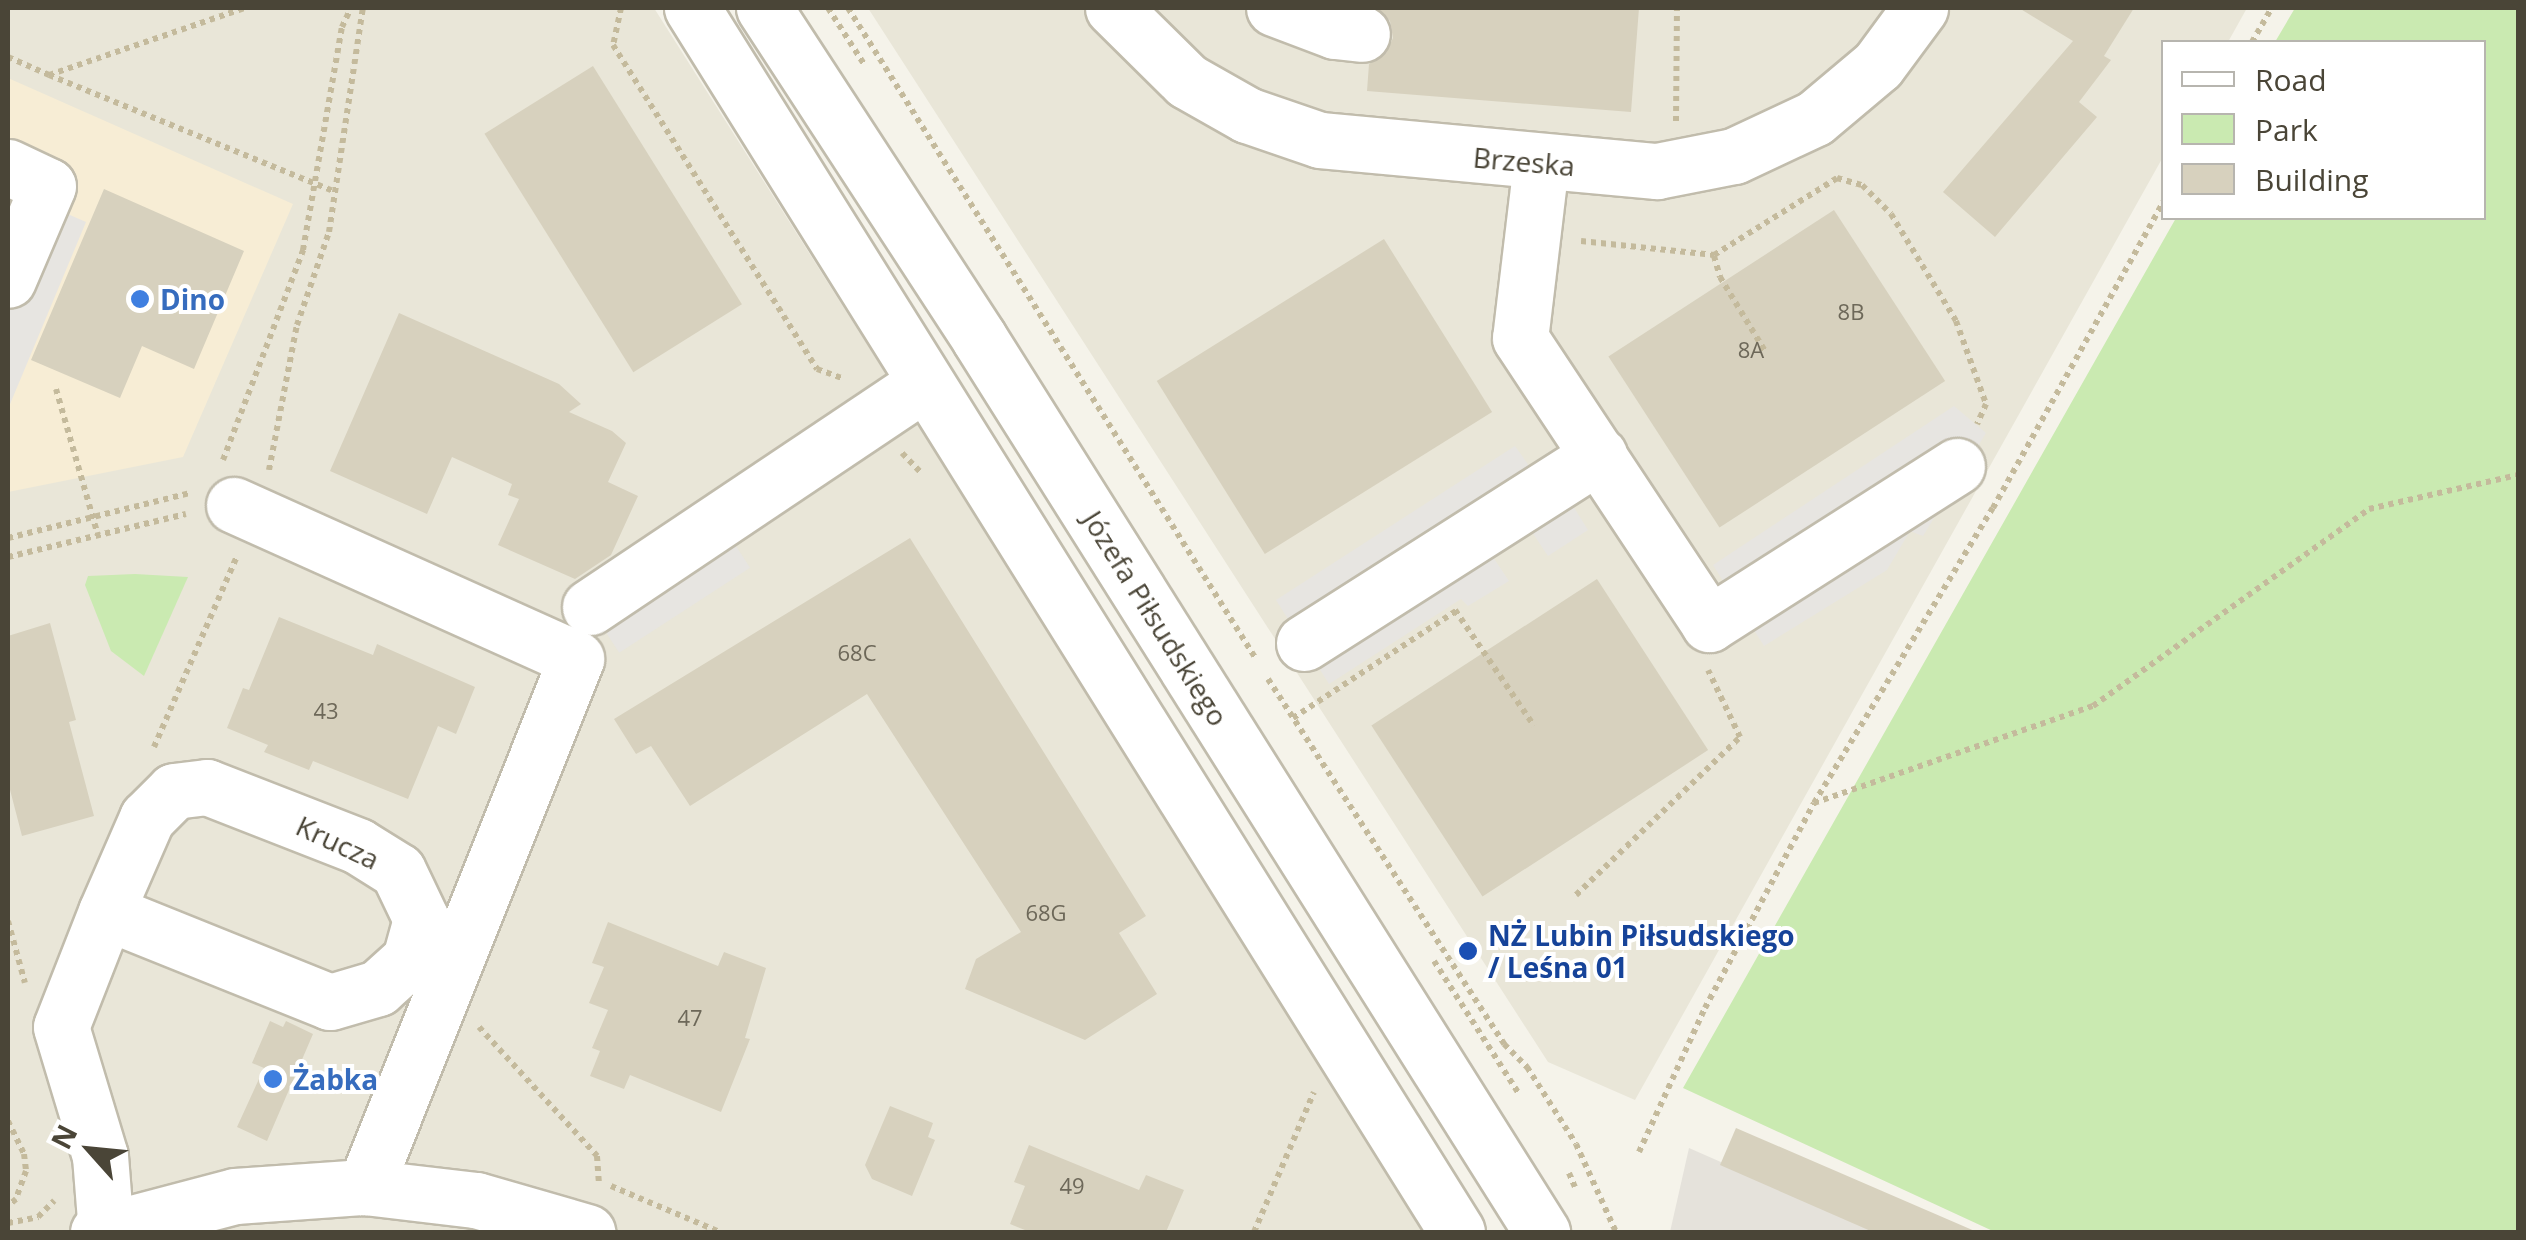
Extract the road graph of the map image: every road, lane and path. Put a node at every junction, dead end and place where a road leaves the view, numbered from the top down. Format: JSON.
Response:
{"nodes":[{"id":1,"x":246,"y":8,"type":"edge"},
{"id":2,"x":351,"y":8,"type":"edge"},
{"id":3,"x":363,"y":8,"type":"edge"},
{"id":4,"x":621,"y":8,"type":"edge"},
{"id":5,"x":692,"y":8,"type":"edge"},
{"id":6,"x":764,"y":8,"type":"edge"},
{"id":7,"x":848,"y":8,"type":"edge"},
{"id":8,"x":1274,"y":8,"type":"edge"},
{"id":9,"x":1676,"y":8,"type":"edge"},
{"id":10,"x":1920,"y":8,"type":"edge"},
{"id":11,"x":2272,"y":8,"type":"edge"},
{"id":12,"x":1125,"y":11,"type":"edge"},
{"id":13,"x":1362,"y":34,"type":"dead end"},
{"id":14,"x":2253,"y":40,"type":"edge"},
{"id":15,"x":8,"y":57,"type":"edge"},
{"id":16,"x":49,"y":74,"type":"junction"},
{"id":17,"x":1541,"y":164,"type":"junction"},
{"id":18,"x":8,"y":167,"type":"edge"},
{"id":19,"x":1676,"y":167,"type":"junction"},
{"id":20,"x":316,"y":185,"type":"junction"},
{"id":21,"x":335,"y":192,"type":"junction"},
{"id":22,"x":1532,"y":235,"type":"junction"},
{"id":23,"x":1714,"y":256,"type":"junction"},
{"id":24,"x":8,"y":280,"type":"edge"},
{"id":25,"x":1765,"y":352,"type":"dead end"},
{"id":26,"x":925,"y":384,"type":"junction"},
{"id":27,"x":56,"y":390,"type":"dead end"},
{"id":28,"x":877,"y":416,"type":"junction"},
{"id":29,"x":1967,"y":446,"type":"joint"},
{"id":30,"x":1599,"y":455,"type":"junction"},
{"id":31,"x":2518,"y":475,"type":"edge"},
{"id":32,"x":926,"y":479,"type":"dead end"},
{"id":33,"x":220,"y":498,"type":"junction"},
{"id":34,"x":91,"y":517,"type":"junction"},
{"id":35,"x":98,"y":535,"type":"junction"},
{"id":36,"x":8,"y":538,"type":"edge"},
{"id":37,"x":8,"y":557,"type":"edge"},
{"id":38,"x":590,"y":606,"type":"dead end"},
{"id":39,"x":1304,"y":643,"type":"dead end"},
{"id":40,"x":1702,"y":661,"type":"dead end"},
{"id":41,"x":1293,"y":718,"type":"junction"},
{"id":42,"x":1534,"y":726,"type":"dead end"},
{"id":43,"x":150,"y":756,"type":"dead end"},
{"id":44,"x":1576,"y":896,"type":"dead end"},
{"id":45,"x":106,"y":912,"type":"junction"},
{"id":46,"x":8,"y":920,"type":"edge"},
{"id":47,"x":444,"y":990,"type":"junction"},
{"id":48,"x":27,"y":992,"type":"dead end"},
{"id":49,"x":1303,"y":1075,"type":"dead end"},
{"id":50,"x":1314,"y":1092,"type":"junction"},
{"id":51,"x":1324,"y":1107,"type":"dead end"},
{"id":52,"x":8,"y":1121,"type":"edge"},
{"id":53,"x":1639,"y":1152,"type":"dead end"},
{"id":54,"x":365,"y":1187,"type":"junction"},
{"id":55,"x":60,"y":1193,"type":"dead end"},
{"id":56,"x":8,"y":1206,"type":"edge"},
{"id":57,"x":593,"y":1207,"type":"edge"},
{"id":58,"x":38,"y":1217,"type":"junction"},
{"id":59,"x":8,"y":1222,"type":"edge"},
{"id":60,"x":48,"y":1232,"type":"edge"},
{"id":61,"x":103,"y":1232,"type":"edge"},
{"id":62,"x":1254,"y":1232,"type":"edge"},
{"id":63,"x":1457,"y":1232,"type":"edge"},
{"id":64,"x":1542,"y":1232,"type":"edge"},
{"id":65,"x":1616,"y":1232,"type":"edge"}],
"edges":[{"from":1,"to":16,"type":"path"},
{"from":2,"to":20,"type":"path"},
{"from":3,"to":21,"type":"path"},
{"from":4,"to":28,"type":"path"},
{"from":5,"to":26,"type":"street"},
{"from":6,"to":64,"type":"street","name":"Józefa Piłsudskiego"},
{"from":7,"to":41,"type":"path"},
{"from":8,"to":13,"type":"street"},
{"from":9,"to":19,"type":"path"},
{"from":10,"to":19,"type":"street","name":"Brzeska"},
{"from":11,"to":14,"type":"path"},
{"from":12,"to":17,"type":"street","name":"Brzeska"},
{"from":15,"to":16,"type":"path"},
{"from":16,"to":20,"type":"path"},
{"from":17,"to":19,"type":"street","name":"Brzeska"},
{"from":17,"to":22,"type":"street"},
{"from":18,"to":24,"type":"street"},
{"from":20,"to":21,"type":"path"},
{"from":20,"to":33,"type":"path"},
{"from":21,"to":33,"type":"path"},
{"from":22,"to":23,"type":"path"},
{"from":22,"to":30,"type":"street"},
{"from":23,"to":25,"type":"path"},
{"from":23,"to":29,"type":"path"},
{"from":26,"to":28,"type":"street"},
{"from":26,"to":63,"type":"street"},
{"from":27,"to":34,"type":"path"},
{"from":28,"to":32,"type":"path"},
{"from":28,"to":38,"type":"street"},
{"from":29,"to":30,"type":"street"},
{"from":30,"to":39,"type":"street"},
{"from":31,"to":53,"type":"path"},
{"from":33,"to":34,"type":"path"},
{"from":33,"to":35,"type":"path"},
{"from":33,"to":43,"type":"path"},
{"from":33,"to":47,"type":"street"},
{"from":34,"to":35,"type":"path"},
{"from":34,"to":36,"type":"path"},
{"from":35,"to":37,"type":"path"},
{"from":40,"to":44,"type":"path"},
{"from":41,"to":42,"type":"path"},
{"from":41,"to":65,"type":"path"},
{"from":45,"to":45,"type":"street","name":"Krucza"},
{"from":45,"to":61,"type":"street","name":"Krucza"},
{"from":46,"to":48,"type":"path"},
{"from":47,"to":54,"type":"street"},
{"from":47,"to":57,"type":"path"},
{"from":49,"to":50,"type":"path"},
{"from":50,"to":51,"type":"path"},
{"from":50,"to":62,"type":"path"},
{"from":52,"to":56,"type":"path"},
{"from":54,"to":57,"type":"street","name":"Krucza"},
{"from":54,"to":61,"type":"street","name":"Krucza"},
{"from":55,"to":58,"type":"path"},
{"from":58,"to":59,"type":"path"},
{"from":58,"to":60,"type":"path"}]}
